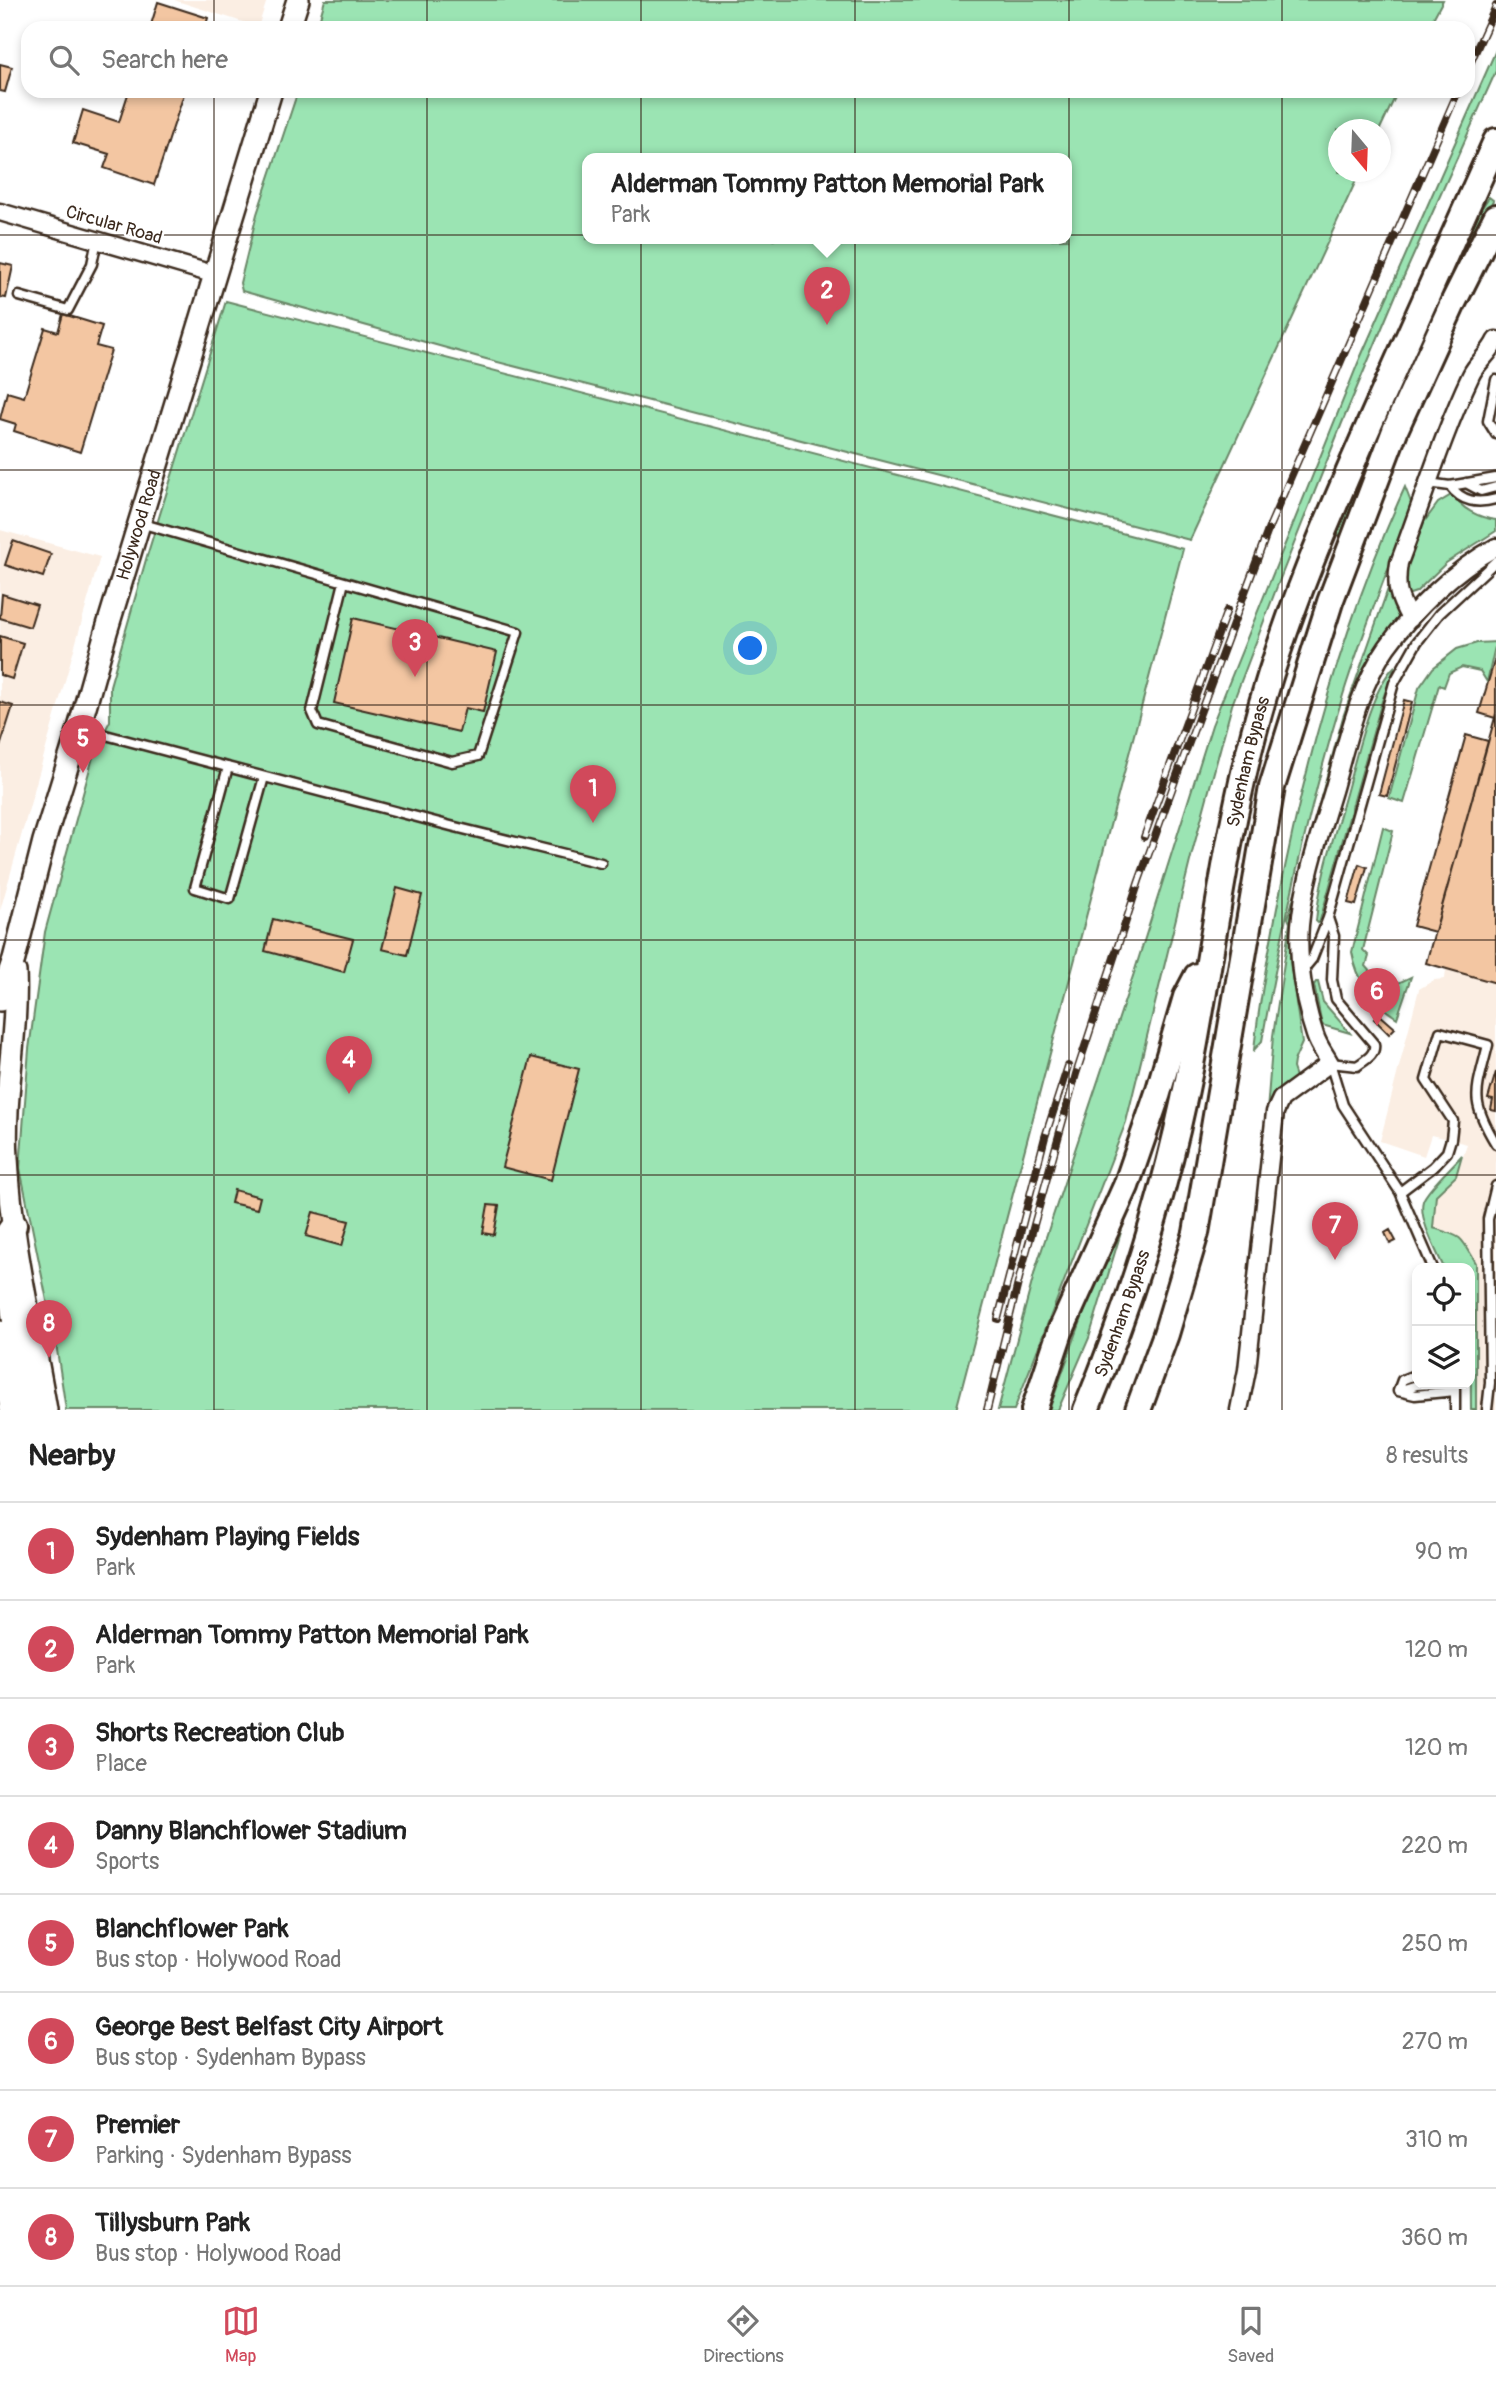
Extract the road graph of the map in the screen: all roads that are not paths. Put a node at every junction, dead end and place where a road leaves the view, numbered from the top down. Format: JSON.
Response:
{"nodes":[{"id":1,"x":298,"y":0,"type":"edge"},
{"id":2,"x":291,"y":21,"type":"edge"},
{"id":3,"x":269,"y":98,"type":"edge"},
{"id":4,"x":1496,"y":141,"type":"edge"},
{"id":5,"x":0,"y":212,"type":"edge"},
{"id":6,"x":1496,"y":216,"type":"edge"},
{"id":7,"x":97,"y":240,"type":"junction"},
{"id":8,"x":216,"y":275,"type":"junction"},
{"id":9,"x":19,"y":296,"type":"dead end"},
{"id":10,"x":1496,"y":340,"type":"edge"},
{"id":11,"x":1496,"y":380,"type":"edge"},
{"id":12,"x":1492,"y":406,"type":"edge"},
{"id":13,"x":1496,"y":434,"type":"edge"},
{"id":14,"x":1496,"y":478,"type":"edge"},
{"id":15,"x":1428,"y":483,"type":"junction"},
{"id":16,"x":1466,"y":483,"type":"junction"},
{"id":17,"x":1450,"y":486,"type":"junction"},
{"id":18,"x":1496,"y":487,"type":"edge"},
{"id":19,"x":1496,"y":499,"type":"edge"},
{"id":20,"x":139,"y":523,"type":"junction"},
{"id":21,"x":1496,"y":547,"type":"edge"},
{"id":22,"x":1496,"y":561,"type":"edge"},
{"id":23,"x":344,"y":582,"type":"junction"},
{"id":24,"x":1410,"y":619,"type":"junction"},
{"id":25,"x":79,"y":728,"type":"junction"},
{"id":26,"x":228,"y":767,"type":"junction"},
{"id":27,"x":264,"y":777,"type":"junction"},
{"id":28,"x":601,"y":863,"type":"dead end"},
{"id":29,"x":1328,"y":918,"type":"junction"},
{"id":30,"x":1210,"y":952,"type":"junction"},
{"id":31,"x":10,"y":956,"type":"edge"},
{"id":32,"x":1302,"y":971,"type":"junction"},
{"id":33,"x":0,"y":1000,"type":"edge"},
{"id":34,"x":1330,"y":1063,"type":"junction"},
{"id":35,"x":1496,"y":1144,"type":"edge"},
{"id":36,"x":3,"y":1157,"type":"edge"},
{"id":37,"x":1496,"y":1186,"type":"edge"},
{"id":38,"x":1401,"y":1192,"type":"junction"},
{"id":39,"x":14,"y":1226,"type":"junction"},
{"id":40,"x":1431,"y":1263,"type":"edge"},
{"id":41,"x":0,"y":1332,"type":"edge"},
{"id":42,"x":1412,"y":1376,"type":"edge"},
{"id":43,"x":1412,"y":1387,"type":"edge"},
{"id":44,"x":1451,"y":1389,"type":"edge"},
{"id":45,"x":1455,"y":1389,"type":"edge"},
{"id":46,"x":1398,"y":1391,"type":"junction"},
{"id":47,"x":11,"y":1410,"type":"edge"},
{"id":48,"x":27,"y":1410,"type":"edge"},
{"id":49,"x":46,"y":1410,"type":"edge"},
{"id":50,"x":1034,"y":1410,"type":"edge"},
{"id":51,"x":1086,"y":1410,"type":"edge"},
{"id":52,"x":1138,"y":1410,"type":"edge"},
{"id":53,"x":1239,"y":1410,"type":"edge"},
{"id":54,"x":1455,"y":1410,"type":"edge"},
{"id":55,"x":1487,"y":1410,"type":"edge"}],
"edges":[{"from":1,"to":2,"type":"main road"},
{"from":3,"to":8,"type":"main road","name":"Holywood Road"},
{"from":4,"to":30,"type":"highway","name":"Sydenham Bypass"},
{"from":5,"to":7,"type":"street","name":"Circular Road"},
{"from":6,"to":52,"type":"highway","name":"Sydenham Bypass"},
{"from":7,"to":8,"type":"street","name":"Circular Road"},
{"from":7,"to":9,"type":"lane"},
{"from":8,"to":20,"type":"main road","name":"Holywood Road"},
{"from":10,"to":15,"type":"street"},
{"from":11,"to":12,"type":"lane"},
{"from":12,"to":13,"type":"lane"},
{"from":14,"to":16,"type":"lane"},
{"from":15,"to":17,"type":"lane"},
{"from":15,"to":24,"type":"street"},
{"from":16,"to":17,"type":"lane"},
{"from":16,"to":18,"type":"lane"},
{"from":17,"to":19,"type":"lane"},
{"from":20,"to":23,"type":"lane"},
{"from":20,"to":25,"type":"main road","name":"Holywood Road"},
{"from":21,"to":24,"type":"street"},
{"from":22,"to":29,"type":"lane"},
{"from":23,"to":23,"type":"lane"},
{"from":24,"to":32,"type":"street"},
{"from":25,"to":26,"type":"lane"},
{"from":25,"to":31,"type":"main road","name":"Holywood Road"},
{"from":26,"to":27,"type":"lane"},
{"from":26,"to":27,"type":"lane"},
{"from":27,"to":28,"type":"lane"},
{"from":29,"to":32,"type":"lane"},
{"from":29,"to":34,"type":"lane"},
{"from":30,"to":50,"type":"highway"},
{"from":30,"to":51,"type":"highway","name":"Sydenham Bypass"},
{"from":31,"to":33,"type":"main road","name":"Holywood Road"},
{"from":31,"to":36,"type":"main road","name":"Holywood Road"},
{"from":32,"to":34,"type":"street"},
{"from":34,"to":38,"type":"lane"},
{"from":34,"to":53,"type":"street"},
{"from":35,"to":38,"type":"lane"},
{"from":36,"to":39,"type":"main road","name":"Holywood Road"},
{"from":37,"to":55,"type":"lane"},
{"from":38,"to":40,"type":"lane"},
{"from":39,"to":48,"type":"highway"},
{"from":39,"to":49,"type":"main road","name":"Holywood Road"},
{"from":41,"to":47,"type":"main road"},
{"from":42,"to":46,"type":"lane"},
{"from":43,"to":46,"type":"lane"},
{"from":44,"to":46,"type":"lane"},
{"from":45,"to":54,"type":"lane"}]}
